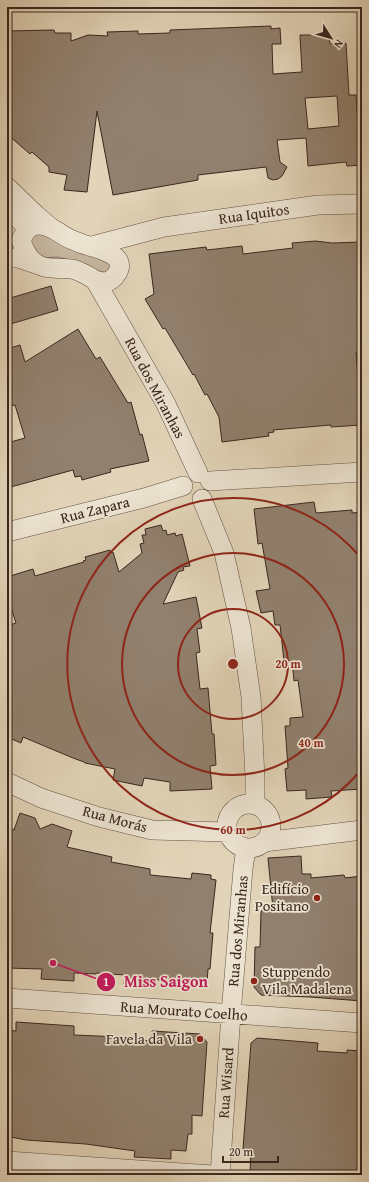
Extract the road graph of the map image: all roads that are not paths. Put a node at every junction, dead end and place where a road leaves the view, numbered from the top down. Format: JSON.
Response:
{"nodes":[{"id":1,"x":7,"y":186,"type":"edge"},
{"id":2,"x":7,"y":196,"type":"edge"},
{"id":3,"x":362,"y":204,"type":"edge"},
{"id":4,"x":50,"y":227,"type":"junction"},
{"id":5,"x":147,"y":231,"type":"junction"},
{"id":6,"x":24,"y":234,"type":"junction"},
{"id":7,"x":92,"y":246,"type":"junction"},
{"id":8,"x":7,"y":257,"type":"edge"},
{"id":9,"x":36,"y":264,"type":"junction"},
{"id":10,"x":116,"y":271,"type":"junction"},
{"id":11,"x":94,"y":280,"type":"junction"},
{"id":12,"x":110,"y":305,"type":"junction"},
{"id":13,"x":362,"y":472,"type":"edge"},
{"id":14,"x":204,"y":477,"type":"junction"},
{"id":15,"x":183,"y":486,"type":"junction"},
{"id":16,"x":202,"y":498,"type":"junction"},
{"id":17,"x":7,"y":532,"type":"edge"},
{"id":18,"x":7,"y":782,"type":"edge"},
{"id":19,"x":255,"y":806,"type":"junction"},
{"id":20,"x":362,"y":830,"type":"edge"},
{"id":21,"x":228,"y":832,"type":"junction"},
{"id":22,"x":264,"y":842,"type":"junction"},
{"id":23,"x":246,"y":848,"type":"junction"},
{"id":24,"x":7,"y":998,"type":"edge"},
{"id":25,"x":231,"y":1014,"type":"junction"},
{"id":26,"x":362,"y":1023,"type":"edge"},
{"id":27,"x":7,"y":1161,"type":"edge"},
{"id":28,"x":212,"y":1175,"type":"edge"},
{"id":29,"x":220,"y":1175,"type":"edge"}],
"edges":[{"from":1,"to":4,"type":"street"},
{"from":2,"to":6,"type":"street"},
{"from":3,"to":5,"type":"street","name":"Rua Iquitos"},
{"from":4,"to":6,"type":"street"},
{"from":4,"to":7,"type":"street"},
{"from":5,"to":7,"type":"street","name":"Rua Iquitos"},
{"from":5,"to":10,"type":"street","name":"Rua Iquitos"},
{"from":6,"to":8,"type":"street"},
{"from":6,"to":9,"type":"street"},
{"from":7,"to":10,"type":"street"},
{"from":8,"to":9,"type":"street"},
{"from":9,"to":11,"type":"street"},
{"from":10,"to":11,"type":"street"},
{"from":10,"to":12,"type":"street"},
{"from":11,"to":12,"type":"street","name":"Rua dos Miranhas"},
{"from":12,"to":14,"type":"street","name":"Rua dos Miranhas"},
{"from":13,"to":14,"type":"street"},
{"from":14,"to":15,"type":"street"},
{"from":14,"to":16,"type":"street"},
{"from":15,"to":16,"type":"street"},
{"from":15,"to":17,"type":"street","name":"Rua Zapara"},
{"from":16,"to":19,"type":"street"},
{"from":18,"to":21,"type":"street","name":"Rua Morás"},
{"from":19,"to":21,"type":"street"},
{"from":19,"to":22,"type":"street"},
{"from":20,"to":22,"type":"street"},
{"from":21,"to":23,"type":"street"},
{"from":22,"to":23,"type":"street"},
{"from":23,"to":25,"type":"street","name":"Rua dos Miranhas"},
{"from":24,"to":25,"type":"street","name":"Rua Mourato Coelho"},
{"from":25,"to":26,"type":"street","name":"Rua Mourato Coelho"},
{"from":25,"to":29,"type":"street","name":"Rua Wisard"},
{"from":27,"to":28,"type":"street"}]}
